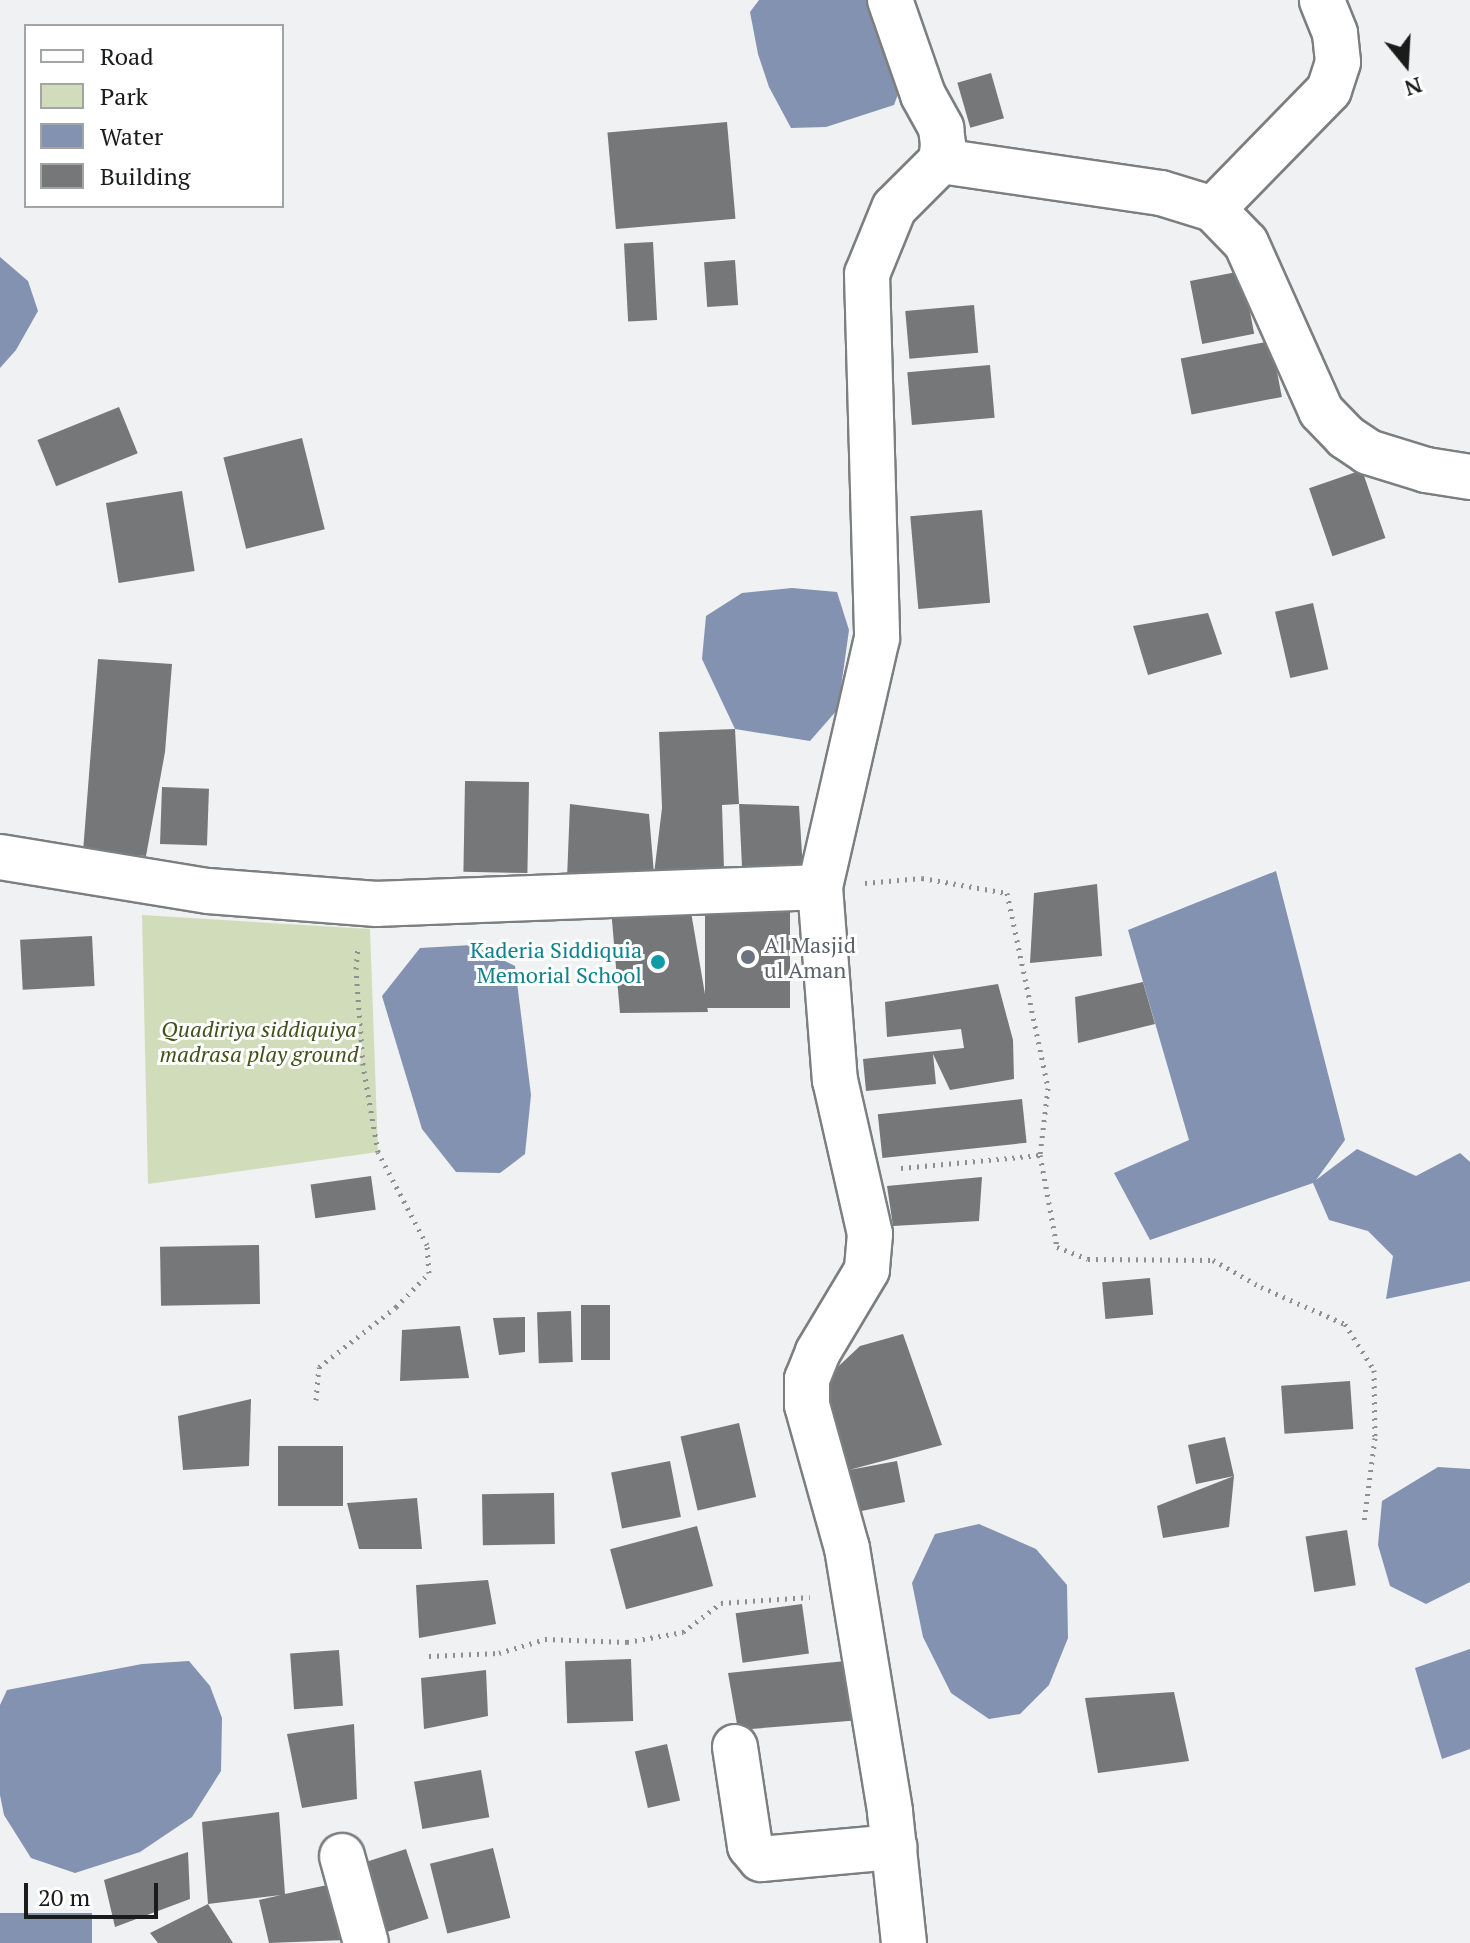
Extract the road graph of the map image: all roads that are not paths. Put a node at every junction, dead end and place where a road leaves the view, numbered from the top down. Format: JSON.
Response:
{"nodes":[{"id":1,"x":890,"y":0,"type":"edge"},
{"id":2,"x":1322,"y":0,"type":"edge"},
{"id":3,"x":941,"y":161,"type":"junction"},
{"id":4,"x":1213,"y":209,"type":"junction"},
{"id":5,"x":1470,"y":477,"type":"edge"},
{"id":6,"x":0,"y":857,"type":"edge"},
{"id":7,"x":820,"y":887,"type":"junction"},
{"id":8,"x":735,"y":1747,"type":"dead end"},
{"id":9,"x":894,"y":1847,"type":"junction"},
{"id":10,"x":342,"y":1856,"type":"dead end"},
{"id":11,"x":366,"y":1943,"type":"edge"},
{"id":12,"x":904,"y":1943,"type":"edge"}],
"edges":[{"from":1,"to":3,"type":"street"},
{"from":2,"to":4,"type":"street"},
{"from":3,"to":4,"type":"street"},
{"from":3,"to":7,"type":"street"},
{"from":4,"to":5,"type":"street"},
{"from":6,"to":7,"type":"street"},
{"from":7,"to":9,"type":"street"},
{"from":8,"to":9,"type":"street"},
{"from":9,"to":12,"type":"street"},
{"from":10,"to":11,"type":"street"}]}
